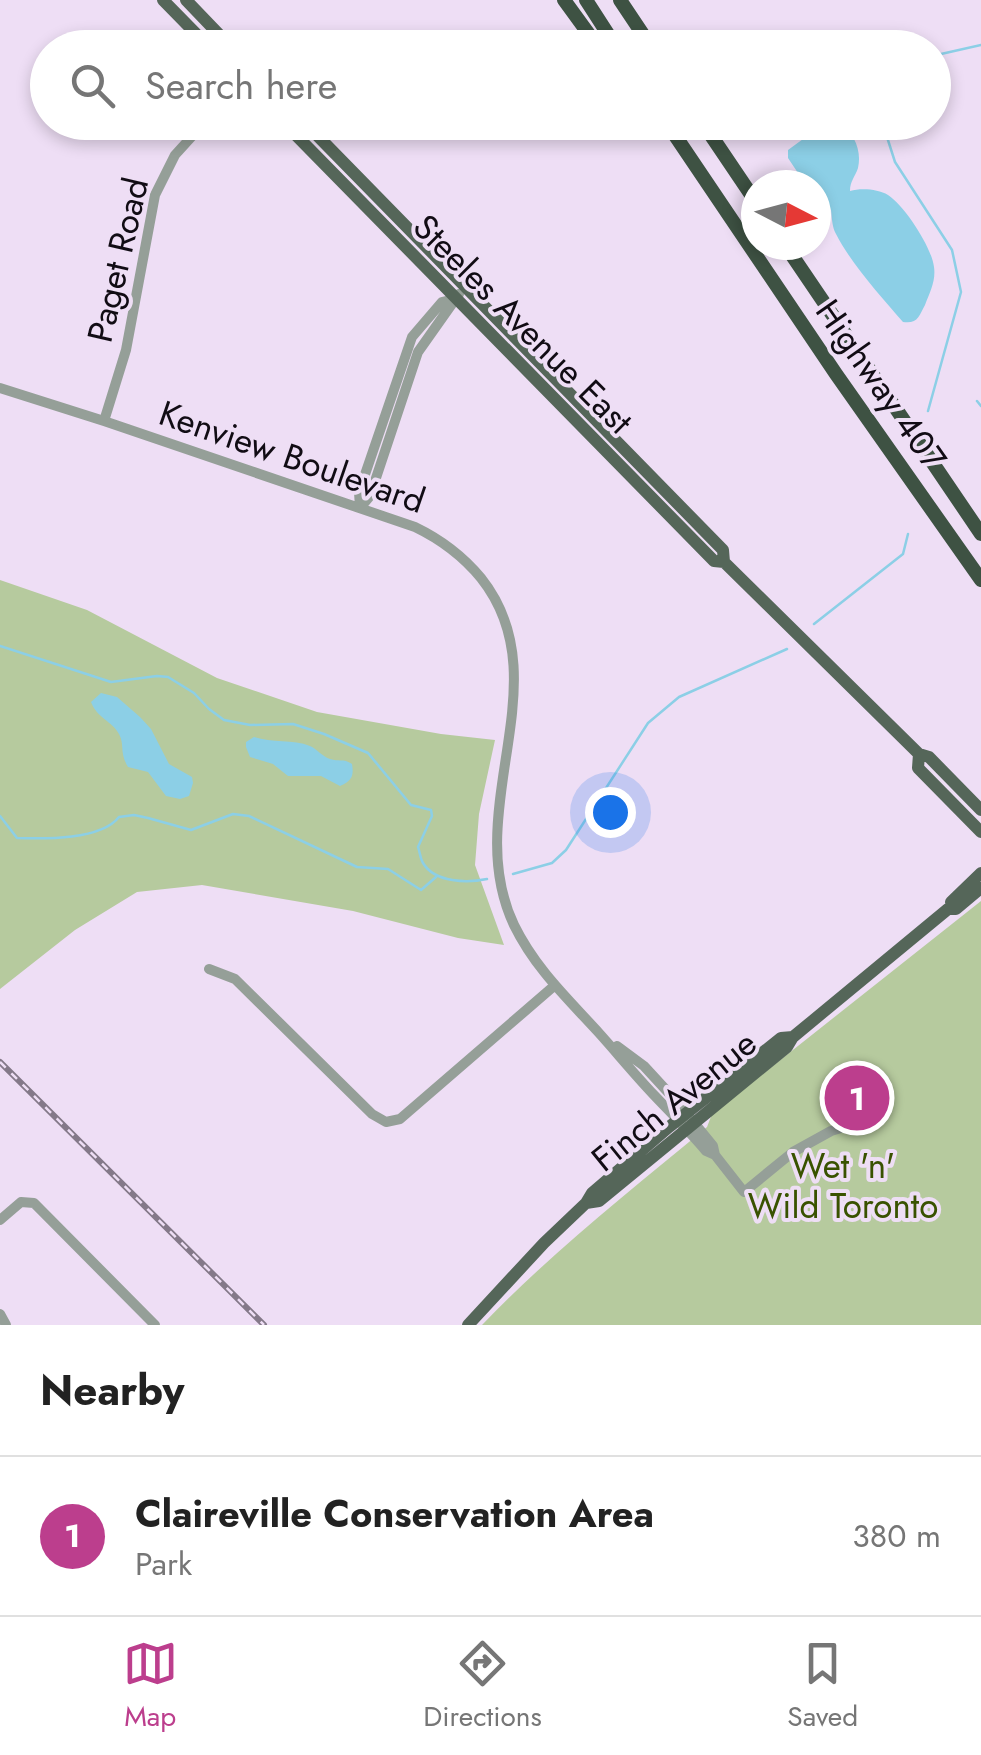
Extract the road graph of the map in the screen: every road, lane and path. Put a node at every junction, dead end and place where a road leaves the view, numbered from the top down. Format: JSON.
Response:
{"nodes":[{"id":1,"x":163,"y":0,"type":"edge"},
{"id":2,"x":186,"y":0,"type":"edge"},
{"id":3,"x":564,"y":0,"type":"edge"},
{"id":4,"x":586,"y":0,"type":"edge"},
{"id":5,"x":620,"y":0,"type":"edge"},
{"id":6,"x":630,"y":0,"type":"edge"},
{"id":7,"x":636,"y":24,"type":"junction"},
{"id":8,"x":192,"y":30,"type":"edge"},
{"id":9,"x":215,"y":30,"type":"edge"},
{"id":10,"x":586,"y":30,"type":"edge"},
{"id":11,"x":605,"y":30,"type":"edge"},
{"id":12,"x":640,"y":30,"type":"edge"},
{"id":13,"x":189,"y":140,"type":"edge"},
{"id":14,"x":302,"y":140,"type":"edge"},
{"id":15,"x":320,"y":140,"type":"edge"},
{"id":16,"x":676,"y":140,"type":"edge"},
{"id":17,"x":678,"y":140,"type":"edge"},
{"id":18,"x":714,"y":140,"type":"edge"},
{"id":19,"x":680,"y":143,"type":"junction"},
{"id":20,"x":741,"y":180,"type":"edge"},
{"id":21,"x":795,"y":260,"type":"edge"},
{"id":22,"x":460,"y":294,"type":"junction"},
{"id":23,"x":0,"y":388,"type":"edge"},
{"id":24,"x":104,"y":421,"type":"junction"},
{"id":25,"x":360,"y":508,"type":"junction"},
{"id":26,"x":981,"y":534,"type":"edge"},
{"id":27,"x":981,"y":580,"type":"edge"},
{"id":28,"x":920,"y":754,"type":"junction"},
{"id":29,"x":981,"y":810,"type":"edge"},
{"id":30,"x":981,"y":836,"type":"edge"},
{"id":31,"x":981,"y":876,"type":"edge"},
{"id":32,"x":981,"y":888,"type":"edge"},
{"id":33,"x":950,"y":906,"type":"junction"},
{"id":34,"x":209,"y":969,"type":"dead end"},
{"id":35,"x":554,"y":986,"type":"junction"},
{"id":36,"x":881,"y":1116,"type":"dead end"},
{"id":37,"x":686,"y":1121,"type":"junction"},
{"id":38,"x":0,"y":1220,"type":"edge"},
{"id":39,"x":0,"y":1314,"type":"edge"},
{"id":40,"x":6,"y":1325,"type":"edge"},
{"id":41,"x":155,"y":1325,"type":"edge"},
{"id":42,"x":468,"y":1325,"type":"edge"}],
"edges":[{"from":1,"to":8,"type":"main road"},
{"from":2,"to":9,"type":"main road"},
{"from":3,"to":10,"type":"highway"},
{"from":4,"to":11,"type":"highway"},
{"from":5,"to":7,"type":"highway"},
{"from":6,"to":7,"type":"highway"},
{"from":7,"to":12,"type":"highway"},
{"from":13,"to":24,"type":"street","name":"Paget Road"},
{"from":14,"to":22,"type":"main road","name":"Steeles Avenue East"},
{"from":15,"to":22,"type":"main road","name":"Steeles Avenue East"},
{"from":16,"to":19,"type":"highway"},
{"from":17,"to":19,"type":"highway","name":"Highway 407"},
{"from":18,"to":20,"type":"highway"},
{"from":19,"to":27,"type":"highway","name":"Highway 407"},
{"from":21,"to":26,"type":"highway","name":"Highway 407"},
{"from":22,"to":25,"type":"street"},
{"from":22,"to":28,"type":"main road","name":"Steeles Avenue East"},
{"from":23,"to":24,"type":"street","name":"Kenview Boulevard"},
{"from":24,"to":25,"type":"street","name":"Kenview Boulevard"},
{"from":25,"to":35,"type":"street","name":"Kenview Boulevard"},
{"from":28,"to":29,"type":"main road","name":"Steeles Avenue East"},
{"from":28,"to":30,"type":"main road","name":"Steeles Avenue East"},
{"from":31,"to":33,"type":"main road"},
{"from":32,"to":33,"type":"main road","name":"Finch Avenue"},
{"from":33,"to":37,"type":"main road","name":"Finch Avenue"},
{"from":34,"to":35,"type":"street"},
{"from":35,"to":37,"type":"street","name":"Kenview Boulevard"},
{"from":36,"to":37,"type":"street","name":"Kenview Boulevard"},
{"from":37,"to":42,"type":"main road","name":"Finch Avenue"},
{"from":38,"to":41,"type":"street"},
{"from":39,"to":40,"type":"street"}]}
